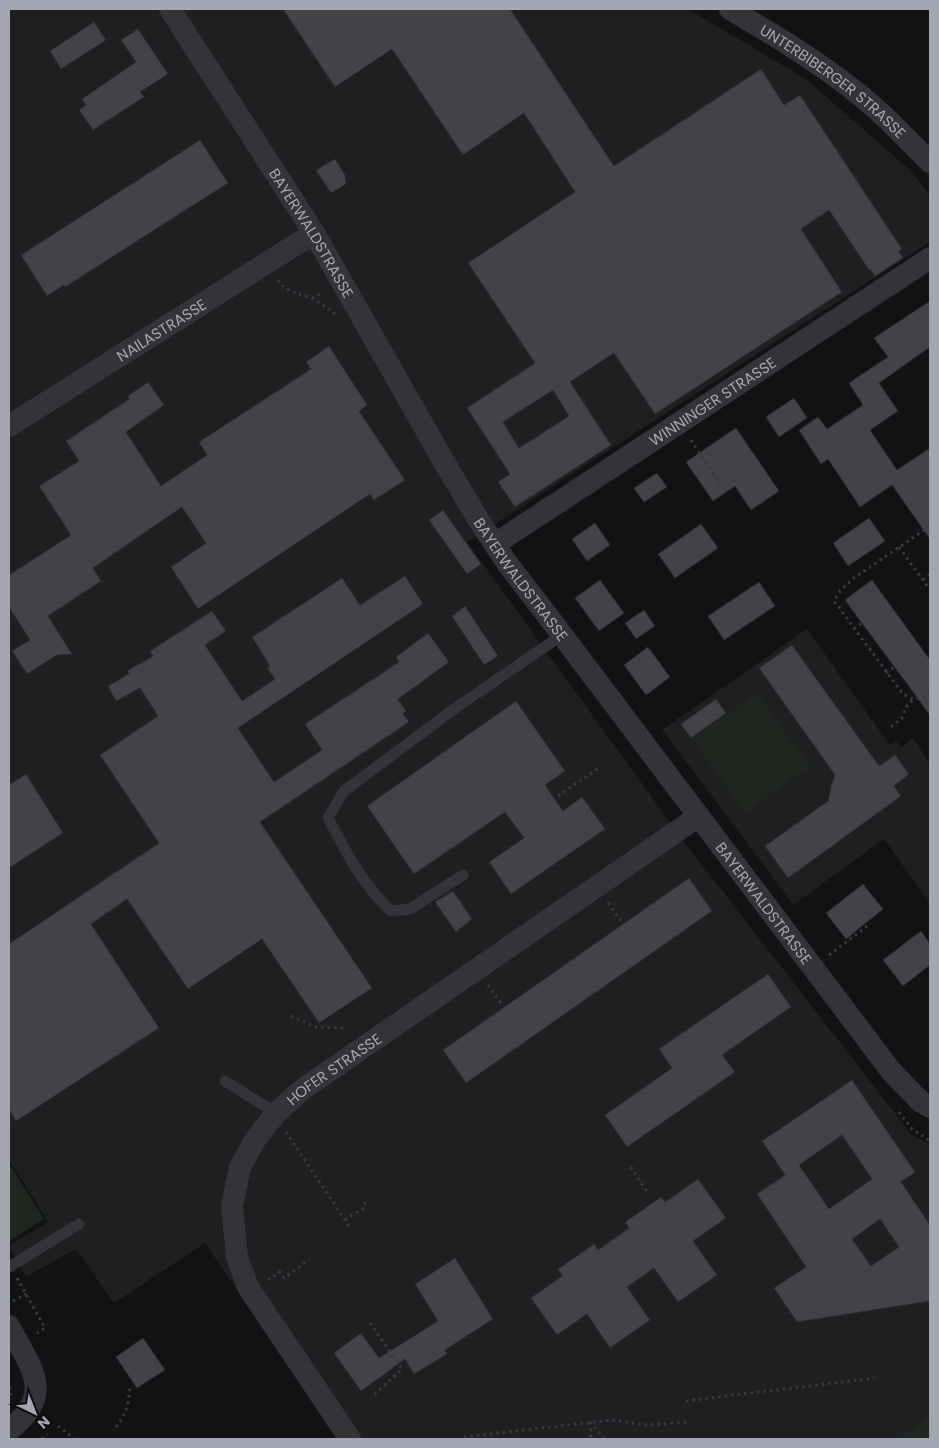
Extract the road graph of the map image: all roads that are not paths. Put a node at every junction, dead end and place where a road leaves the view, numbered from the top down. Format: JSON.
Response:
{"nodes":[{"id":1,"x":170,"y":9,"type":"edge"},
{"id":2,"x":730,"y":9,"type":"edge"},
{"id":3,"x":930,"y":162,"type":"edge"},
{"id":4,"x":314,"y":233,"type":"junction"},
{"id":5,"x":930,"y":258,"type":"edge"},
{"id":6,"x":9,"y":426,"type":"edge"},
{"id":7,"x":495,"y":544,"type":"junction"},
{"id":8,"x":562,"y":635,"type":"junction"},
{"id":9,"x":699,"y":816,"type":"junction"},
{"id":10,"x":463,"y":875,"type":"dead end"},
{"id":11,"x":225,"y":1081,"type":"dead end"},
{"id":12,"x":930,"y":1107,"type":"edge"},
{"id":13,"x":276,"y":1114,"type":"junction"},
{"id":14,"x":79,"y":1224,"type":"dead end"},
{"id":15,"x":10,"y":1266,"type":"edge"},
{"id":16,"x":14,"y":1335,"type":"edge"},
{"id":17,"x":9,"y":1430,"type":"edge"},
{"id":18,"x":350,"y":1439,"type":"edge"}],
"edges":[{"from":1,"to":4,"type":"street","name":"BAYERWALDSTRASSE"},
{"from":2,"to":3,"type":"street","name":"UNTERBIBERGER STRASSE"},
{"from":4,"to":6,"type":"street","name":"NAILASTRASSE"},
{"from":4,"to":7,"type":"street","name":"BAYERWALDSTRASSE"},
{"from":5,"to":7,"type":"street","name":"WINNINGER STRASSE"},
{"from":7,"to":8,"type":"street","name":"BAYERWALDSTRASSE"},
{"from":8,"to":9,"type":"street","name":"BAYERWALDSTRASSE"},
{"from":8,"to":10,"type":"lane"},
{"from":9,"to":12,"type":"street","name":"BAYERWALDSTRASSE"},
{"from":9,"to":13,"type":"street","name":"HOFER STRASSE"},
{"from":11,"to":13,"type":"lane"},
{"from":13,"to":18,"type":"street","name":"HOFER STRASSE"},
{"from":14,"to":15,"type":"lane"},
{"from":16,"to":17,"type":"street"}]}
